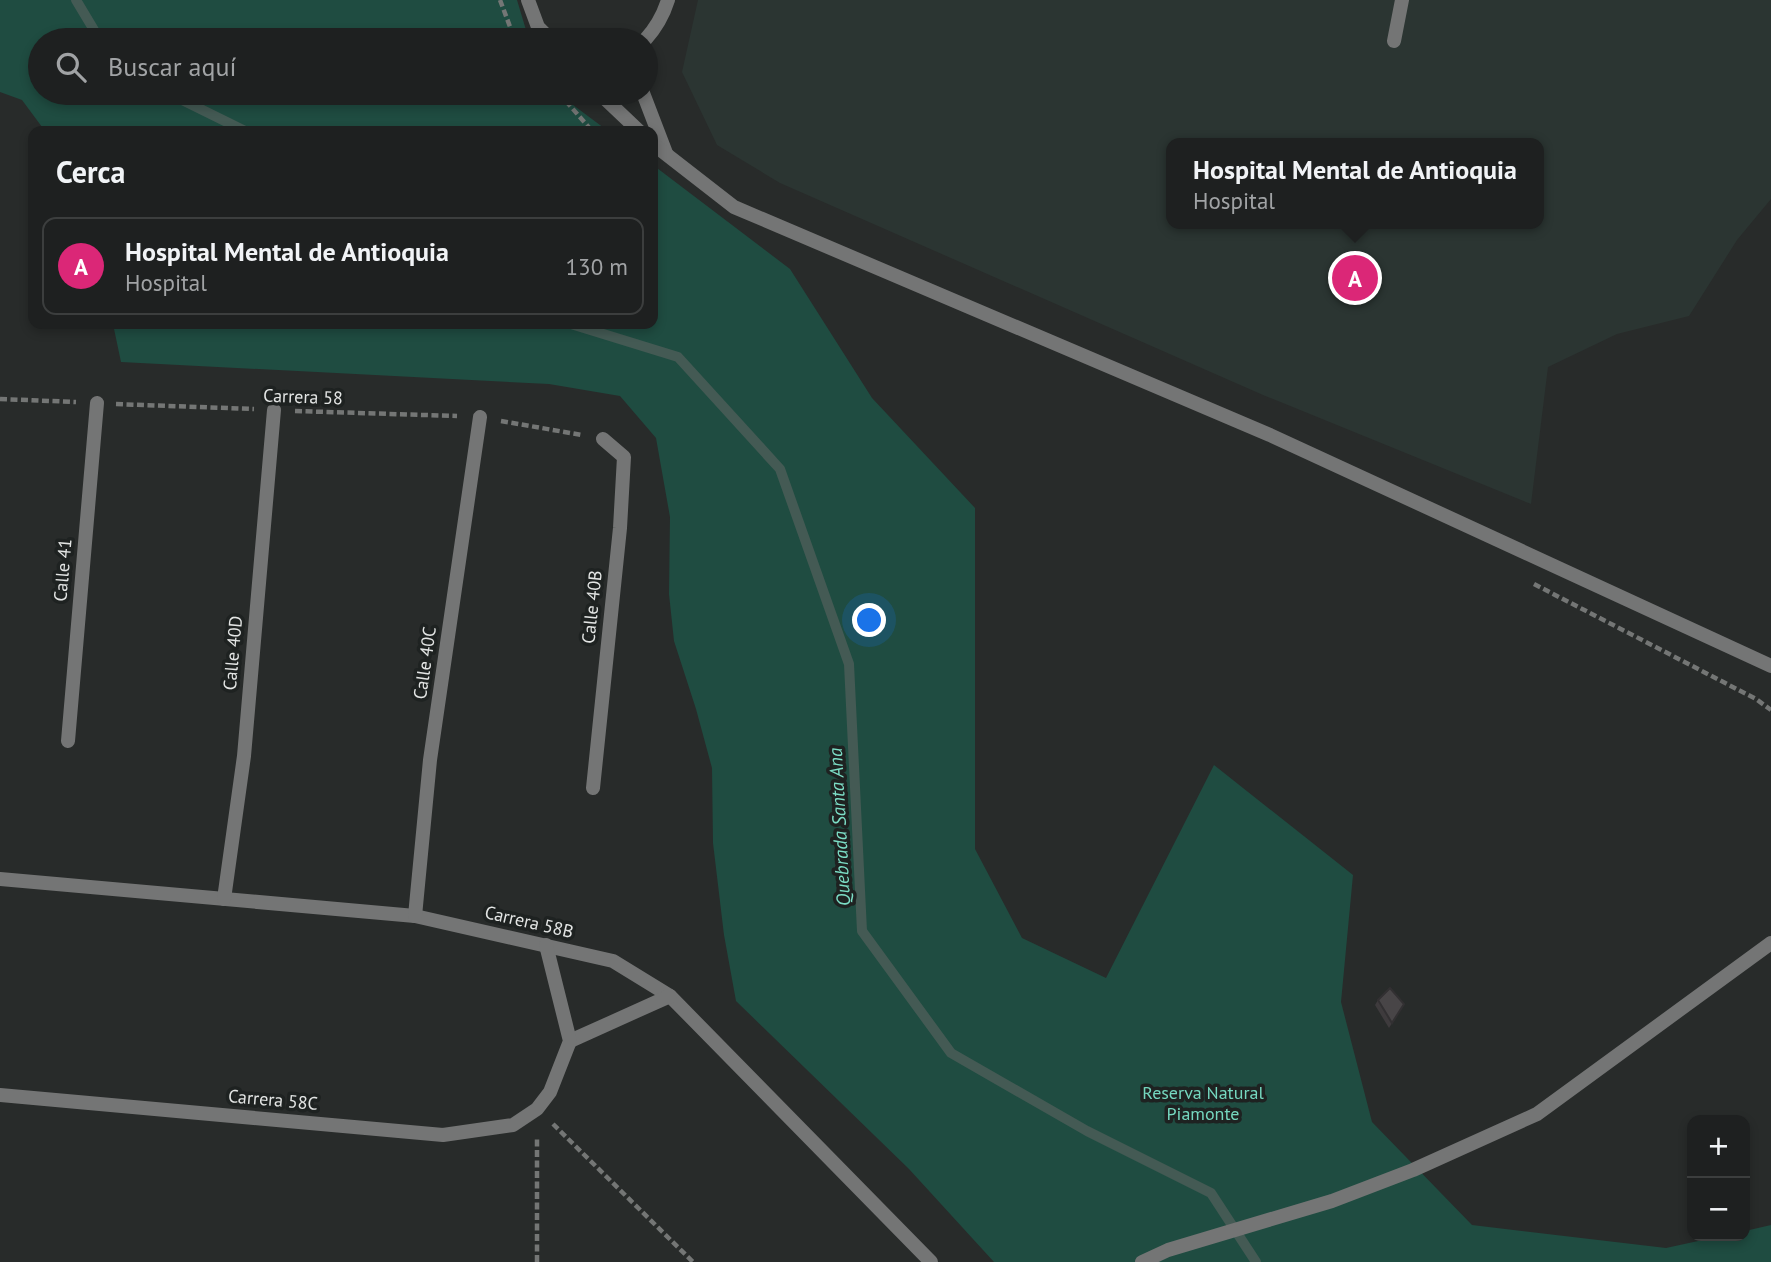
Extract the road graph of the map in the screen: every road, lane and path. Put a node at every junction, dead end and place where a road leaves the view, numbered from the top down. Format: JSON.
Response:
{"nodes":[{"id":1,"x":499,"y":0,"type":"edge"},
{"id":2,"x":528,"y":0,"type":"edge"},
{"id":3,"x":668,"y":0,"type":"edge"},
{"id":4,"x":1402,"y":0,"type":"edge"},
{"id":5,"x":510,"y":28,"type":"edge"},
{"id":6,"x":539,"y":28,"type":"edge"},
{"id":7,"x":655,"y":28,"type":"edge"},
{"id":8,"x":1394,"y":41,"type":"dead end"},
{"id":9,"x":570,"y":105,"type":"edge"},
{"id":10,"x":612,"y":105,"type":"edge"},
{"id":11,"x":648,"y":105,"type":"edge"},
{"id":12,"x":589,"y":126,"type":"edge"},
{"id":13,"x":634,"y":126,"type":"edge"},
{"id":14,"x":656,"y":126,"type":"edge"},
{"id":15,"x":658,"y":132,"type":"edge"},
{"id":16,"x":658,"y":149,"type":"edge"},
{"id":17,"x":668,"y":158,"type":"junction"},
{"id":18,"x":0,"y":399,"type":"edge"},
{"id":19,"x":97,"y":403,"type":"junction"},
{"id":20,"x":274,"y":410,"type":"junction"},
{"id":21,"x":480,"y":417,"type":"junction"},
{"id":22,"x":603,"y":439,"type":"joint"},
{"id":23,"x":1771,"y":666,"type":"edge"},
{"id":24,"x":68,"y":741,"type":"dead end"},
{"id":25,"x":593,"y":788,"type":"dead end"},
{"id":26,"x":0,"y":880,"type":"edge"},
{"id":27,"x":224,"y":899,"type":"junction"},
{"id":28,"x":415,"y":916,"type":"junction"},
{"id":29,"x":1771,"y":943,"type":"edge"},
{"id":30,"x":546,"y":945,"type":"junction"},
{"id":31,"x":670,"y":996,"type":"junction"},
{"id":32,"x":570,"y":1041,"type":"junction"},
{"id":33,"x":0,"y":1095,"type":"edge"},
{"id":34,"x":537,"y":1109,"type":"junction"},
{"id":35,"x":537,"y":1262,"type":"edge"},
{"id":36,"x":693,"y":1262,"type":"edge"},
{"id":37,"x":931,"y":1262,"type":"edge"},
{"id":38,"x":1142,"y":1262,"type":"edge"}],
"edges":[{"from":1,"to":5,"type":"path"},
{"from":2,"to":6,"type":"street"},
{"from":3,"to":7,"type":"street"},
{"from":4,"to":8,"type":"street"},
{"from":9,"to":12,"type":"path"},
{"from":10,"to":13,"type":"street"},
{"from":11,"to":14,"type":"street"},
{"from":15,"to":17,"type":"street"},
{"from":16,"to":17,"type":"street"},
{"from":17,"to":23,"type":"street"},
{"from":18,"to":19,"type":"path","name":"Carrera 58"},
{"from":19,"to":20,"type":"path","name":"Carrera 58"},
{"from":19,"to":24,"type":"street","name":"Calle 41"},
{"from":20,"to":21,"type":"path","name":"Carrera 58"},
{"from":20,"to":27,"type":"street","name":"Calle 40D"},
{"from":21,"to":22,"type":"path","name":"Carrera 58"},
{"from":21,"to":28,"type":"street","name":"Calle 40C"},
{"from":22,"to":25,"type":"street","name":"Calle 40B"},
{"from":26,"to":27,"type":"street","name":"Carrera 58B"},
{"from":27,"to":28,"type":"street","name":"Carrera 58B"},
{"from":28,"to":30,"type":"street","name":"Carrera 58B"},
{"from":29,"to":38,"type":"street"},
{"from":30,"to":31,"type":"street","name":"Carrera 58B"},
{"from":30,"to":32,"type":"street"},
{"from":31,"to":32,"type":"street"},
{"from":31,"to":37,"type":"street","name":"Carrera 58B"},
{"from":32,"to":34,"type":"street"},
{"from":33,"to":34,"type":"street","name":"Carrera 58C"},
{"from":34,"to":35,"type":"path"},
{"from":34,"to":36,"type":"path"}]}
